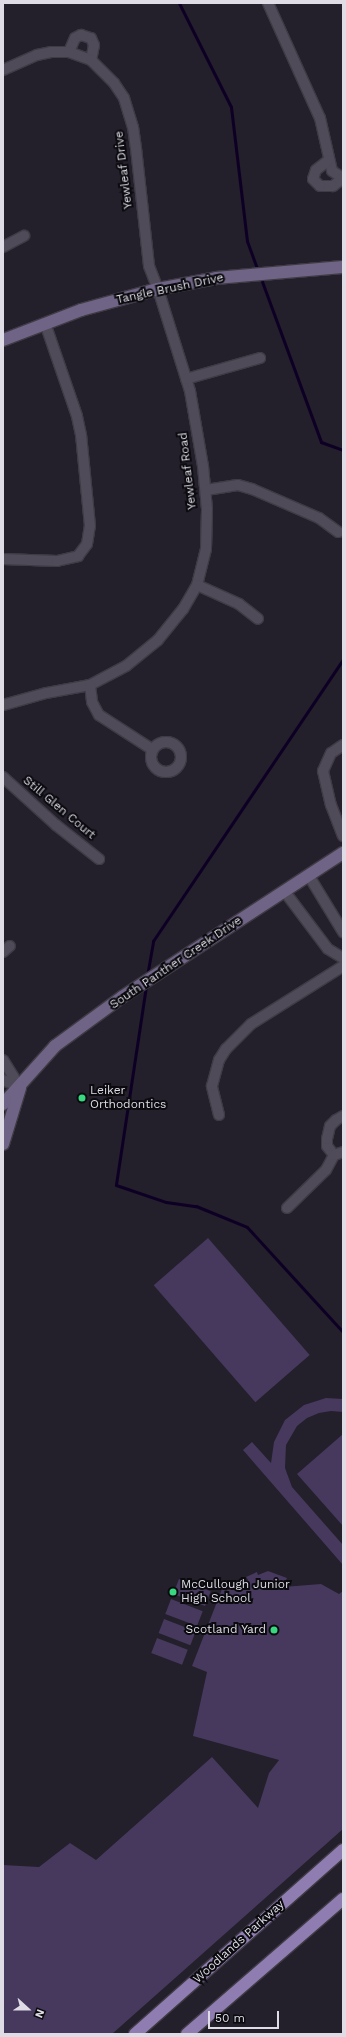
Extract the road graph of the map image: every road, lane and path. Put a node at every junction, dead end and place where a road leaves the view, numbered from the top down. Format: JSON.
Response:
{"nodes":[{"id":1,"x":268,"y":3,"type":"edge"},
{"id":2,"x":74,"y":54,"type":"junction"},
{"id":3,"x":91,"y":60,"type":"junction"},
{"id":4,"x":3,"y":70,"type":"edge"},
{"id":5,"x":329,"y":160,"type":"dead end"},
{"id":6,"x":24,"y":236,"type":"dead end"},
{"id":7,"x":3,"y":247,"type":"edge"},
{"id":8,"x":343,"y":267,"type":"edge"},
{"id":9,"x":158,"y":289,"type":"junction"},
{"id":10,"x":45,"y":323,"type":"junction"},
{"id":11,"x":3,"y":340,"type":"edge"},
{"id":12,"x":260,"y":358,"type":"dead end"},
{"id":13,"x":186,"y":378,"type":"junction"},
{"id":14,"x":206,"y":490,"type":"junction"},
{"id":15,"x":338,"y":532,"type":"dead end"},
{"id":16,"x":3,"y":559,"type":"edge"},
{"id":17,"x":197,"y":586,"type":"junction"},
{"id":18,"x":258,"y":619,"type":"dead end"},
{"id":19,"x":90,"y":684,"type":"junction"},
{"id":20,"x":3,"y":705,"type":"edge"},
{"id":21,"x":343,"y":745,"type":"edge"},
{"id":22,"x":153,"y":750,"type":"dead end"},
{"id":23,"x":3,"y":777,"type":"edge"},
{"id":24,"x":343,"y":836,"type":"edge"},
{"id":25,"x":343,"y":853,"type":"edge"},
{"id":26,"x":98,"y":858,"type":"dead end"},
{"id":27,"x":309,"y":876,"type":"junction"},
{"id":28,"x":285,"y":892,"type":"junction"},
{"id":29,"x":343,"y":932,"type":"edge"},
{"id":30,"x":343,"y":958,"type":"edge"},
{"id":31,"x":343,"y":966,"type":"edge"},
{"id":32,"x":3,"y":1060,"type":"edge"},
{"id":33,"x":3,"y":1080,"type":"edge"},
{"id":34,"x":20,"y":1086,"type":"junction"},
{"id":35,"x":3,"y":1104,"type":"edge"},
{"id":36,"x":219,"y":1115,"type":"dead end"},
{"id":37,"x":343,"y":1116,"type":"edge"},
{"id":38,"x":3,"y":1144,"type":"edge"},
{"id":39,"x":338,"y":1154,"type":"edge"},
{"id":40,"x":287,"y":1208,"type":"dead end"},
{"id":41,"x":343,"y":1850,"type":"edge"},
{"id":42,"x":343,"y":1899,"type":"edge"},
{"id":43,"x":135,"y":2034,"type":"edge"},
{"id":44,"x":186,"y":2034,"type":"edge"}],
"edges":[{"from":1,"to":5,"type":"street"},
{"from":2,"to":3,"type":"street","name":"Yewleaf Drive"},
{"from":2,"to":3,"type":"street"},
{"from":2,"to":4,"type":"street"},
{"from":3,"to":9,"type":"street","name":"Yewleaf Drive"},
{"from":6,"to":7,"type":"street"},
{"from":8,"to":9,"type":"street","name":"Tangle Brush Drive"},
{"from":9,"to":10,"type":"street","name":"Tangle Brush Drive"},
{"from":9,"to":13,"type":"street","name":"Yewleaf Road"},
{"from":10,"to":11,"type":"street","name":"Tangle Brush Drive"},
{"from":10,"to":16,"type":"street"},
{"from":12,"to":13,"type":"street"},
{"from":13,"to":14,"type":"street","name":"Yewleaf Road"},
{"from":14,"to":15,"type":"street"},
{"from":14,"to":17,"type":"street","name":"Yewleaf Road"},
{"from":17,"to":18,"type":"street"},
{"from":17,"to":19,"type":"street","name":"Yewleaf Road"},
{"from":19,"to":20,"type":"street","name":"Yewleaf Road"},
{"from":19,"to":22,"type":"street"},
{"from":21,"to":24,"type":"street"},
{"from":23,"to":26,"type":"street","name":"Still Glen Court"},
{"from":25,"to":27,"type":"street","name":"South Panther Creek Drive"},
{"from":27,"to":28,"type":"street","name":"South Panther Creek Drive"},
{"from":27,"to":29,"type":"street"},
{"from":28,"to":30,"type":"street"},
{"from":28,"to":34,"type":"street","name":"South Panther Creek Drive"},
{"from":31,"to":36,"type":"street"},
{"from":32,"to":34,"type":"street"},
{"from":33,"to":34,"type":"street"},
{"from":34,"to":35,"type":"street","name":"South Panther Creek Drive"},
{"from":34,"to":38,"type":"street","name":"South Panther Creek Drive"},
{"from":37,"to":39,"type":"street"},
{"from":39,"to":40,"type":"street"},
{"from":41,"to":43,"type":"main road","name":"Woodlands Parkway"},
{"from":42,"to":44,"type":"main road"}]}
